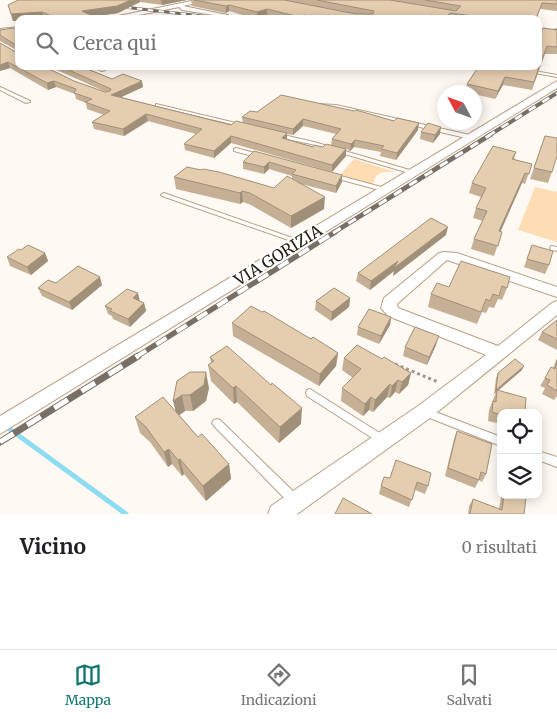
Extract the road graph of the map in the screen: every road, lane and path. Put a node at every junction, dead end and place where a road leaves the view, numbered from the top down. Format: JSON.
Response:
{"nodes":[{"id":1,"x":206,"y":0,"type":"edge"},
{"id":2,"x":164,"y":1,"type":"edge"},
{"id":3,"x":190,"y":4,"type":"junction"},
{"id":4,"x":177,"y":6,"type":"junction"},
{"id":5,"x":132,"y":15,"type":"edge"},
{"id":6,"x":225,"y":15,"type":"edge"},
{"id":7,"x":15,"y":29,"type":"edge"},
{"id":8,"x":0,"y":31,"type":"edge"},
{"id":9,"x":528,"y":71,"type":"edge"},
{"id":10,"x":557,"y":76,"type":"edge"},
{"id":11,"x":557,"y":84,"type":"edge"},
{"id":12,"x":0,"y":88,"type":"edge"},
{"id":13,"x":28,"y":102,"type":"dead end"},
{"id":14,"x":158,"y":105,"type":"edge"},
{"id":15,"x":311,"y":105,"type":"edge"},
{"id":16,"x":242,"y":126,"type":"edge"},
{"id":17,"x":271,"y":133,"type":"edge"},
{"id":18,"x":470,"y":137,"type":"junction"},
{"id":19,"x":236,"y":150,"type":"dead end"},
{"id":20,"x":264,"y":157,"type":"edge"},
{"id":21,"x":411,"y":172,"type":"junction"},
{"id":22,"x":328,"y":175,"type":"edge"},
{"id":23,"x":383,"y":190,"type":"junction"},
{"id":24,"x":164,"y":196,"type":"dead end"},
{"id":25,"x":299,"y":242,"type":"junction"},
{"id":26,"x":557,"y":292,"type":"edge"},
{"id":27,"x":557,"y":307,"type":"edge"},
{"id":28,"x":500,"y":354,"type":"junction"},
{"id":29,"x":386,"y":360,"type":"edge"},
{"id":30,"x":455,"y":389,"type":"junction"},
{"id":31,"x":310,"y":393,"type":"dead end"},
{"id":32,"x":424,"y":412,"type":"junction"},
{"id":33,"x":6,"y":423,"type":"edge"},
{"id":34,"x":217,"y":423,"type":"dead end"},
{"id":35,"x":384,"y":440,"type":"junction"},
{"id":36,"x":497,"y":440,"type":"edge"},
{"id":37,"x":542,"y":456,"type":"edge"},
{"id":38,"x":557,"y":462,"type":"edge"},
{"id":39,"x":296,"y":502,"type":"junction"},
{"id":40,"x":279,"y":514,"type":"edge"}],
"edges":[{"from":1,"to":3,"type":"street"},
{"from":2,"to":3,"type":"street"},
{"from":3,"to":4,"type":"street"},
{"from":4,"to":5,"type":"street"},
{"from":4,"to":6,"type":"street"},
{"from":7,"to":8,"type":"street"},
{"from":9,"to":10,"type":"lane"},
{"from":11,"to":18,"type":"street","name":"VIA GORIZIA"},
{"from":12,"to":13,"type":"lane"},
{"from":14,"to":16,"type":"lane"},
{"from":15,"to":18,"type":"lane"},
{"from":17,"to":21,"type":"lane"},
{"from":18,"to":21,"type":"street","name":"VIA GORIZIA"},
{"from":19,"to":20,"type":"lane"},
{"from":21,"to":23,"type":"street","name":"VIA GORIZIA"},
{"from":22,"to":23,"type":"lane"},
{"from":23,"to":25,"type":"street","name":"VIA GORIZIA"},
{"from":24,"to":25,"type":"lane"},
{"from":25,"to":33,"type":"street","name":"VIA GORIZIA"},
{"from":26,"to":28,"type":"street"},
{"from":27,"to":28,"type":"street"},
{"from":28,"to":30,"type":"street"},
{"from":29,"to":30,"type":"path"},
{"from":30,"to":32,"type":"street"},
{"from":31,"to":35,"type":"lane"},
{"from":32,"to":35,"type":"street"},
{"from":32,"to":36,"type":"lane"},
{"from":34,"to":39,"type":"lane"},
{"from":35,"to":39,"type":"street"},
{"from":37,"to":38,"type":"lane"},
{"from":39,"to":40,"type":"street"}]}
